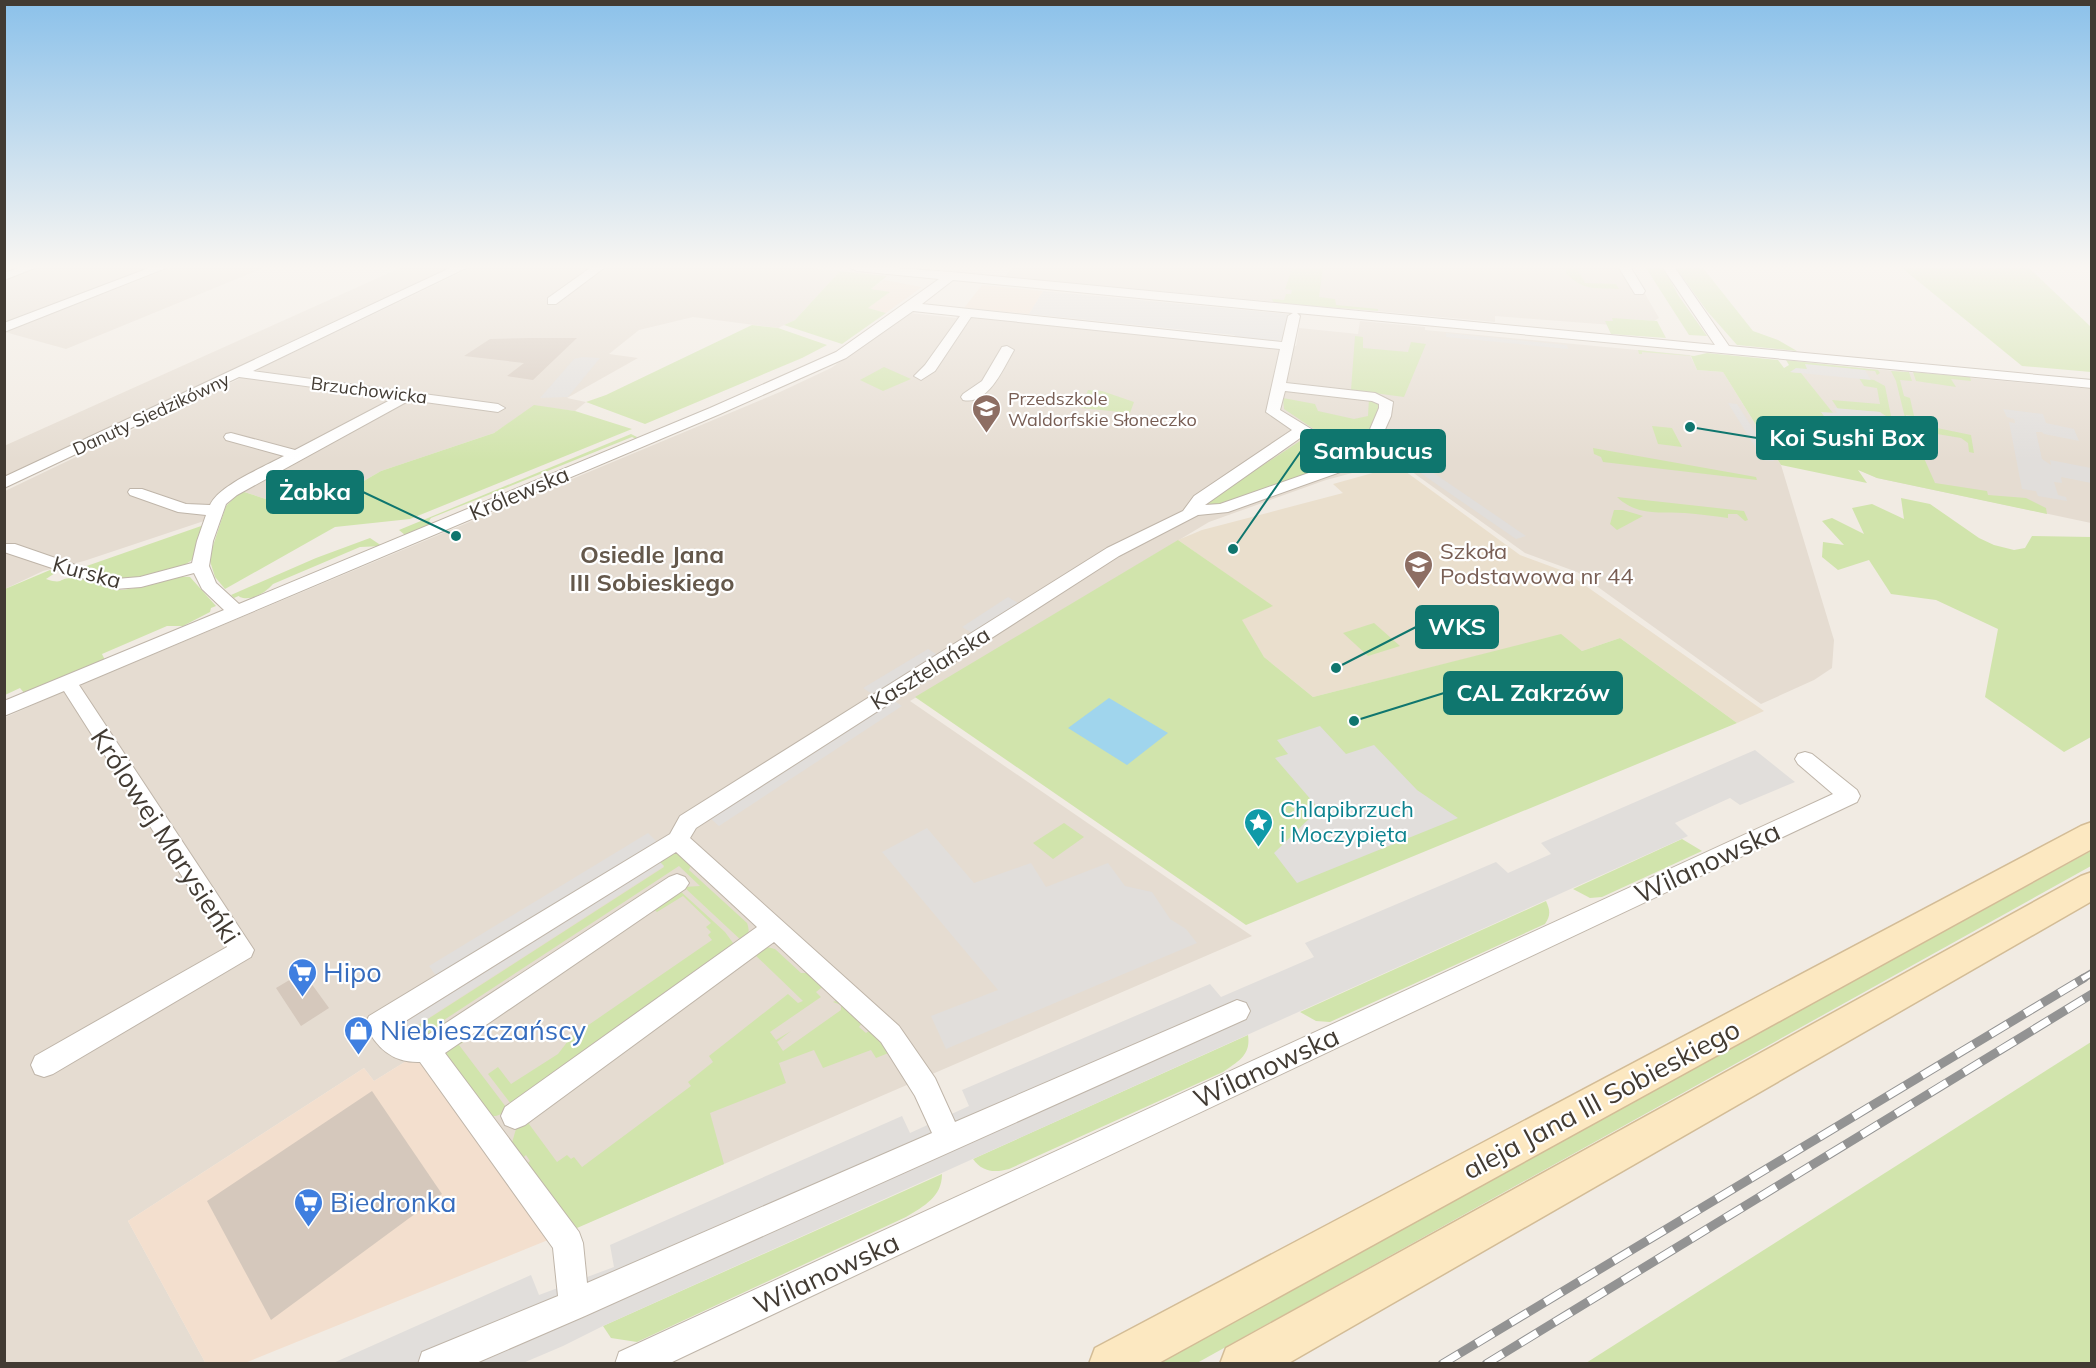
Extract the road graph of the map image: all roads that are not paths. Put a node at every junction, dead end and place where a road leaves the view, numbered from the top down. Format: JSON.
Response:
{"nodes":[{"id":1,"x":326,"y":332,"type":"edge"},
{"id":2,"x":877,"y":332,"type":"edge"},
{"id":3,"x":955,"y":332,"type":"edge"},
{"id":4,"x":1150,"y":332,"type":"edge"},
{"id":5,"x":1290,"y":332,"type":"edge"},
{"id":6,"x":1535,"y":332,"type":"edge"},
{"id":7,"x":1713,"y":332,"type":"edge"},
{"id":8,"x":1287,"y":346,"type":"junction"},
{"id":9,"x":1007,"y":350,"type":"dead end"},
{"id":10,"x":1725,"y":350,"type":"junction"},
{"id":11,"x":239,"y":373,"type":"junction"},
{"id":12,"x":921,"y":376,"type":"dead end"},
{"id":13,"x":2091,"y":384,"type":"edge"},
{"id":14,"x":1278,"y":386,"type":"junction"},
{"id":15,"x":410,"y":395,"type":"junction"},
{"id":16,"x":968,"y":397,"type":"dead end"},
{"id":17,"x":498,"y":408,"type":"dead end"},
{"id":18,"x":1302,"y":430,"type":"junction"},
{"id":19,"x":231,"y":437,"type":"dead end"},
{"id":20,"x":297,"y":455,"type":"junction"},
{"id":21,"x":1355,"y":462,"type":"junction"},
{"id":22,"x":4,"y":483,"type":"edge"},
{"id":23,"x":136,"y":492,"type":"dead end"},
{"id":24,"x":216,"y":510,"type":"junction"},
{"id":25,"x":1194,"y":510,"type":"junction"},
{"id":26,"x":9,"y":548,"type":"dead end"},
{"id":27,"x":200,"y":566,"type":"junction"},
{"id":28,"x":236,"y":611,"type":"junction"},
{"id":29,"x":67,"y":681,"type":"junction"},
{"id":30,"x":4,"y":709,"type":"edge"},
{"id":31,"x":1805,"y":759,"type":"dead end"},
{"id":32,"x":2091,"y":834,"type":"edge"},
{"id":33,"x":678,"y":840,"type":"junction"},
{"id":34,"x":677,"y":883,"type":"dead end"},
{"id":35,"x":2091,"y":885,"type":"edge"},
{"id":36,"x":775,"y":928,"type":"junction"},
{"id":37,"x":1237,"y":1011,"type":"dead end"},
{"id":38,"x":427,"y":1050,"type":"junction"},
{"id":39,"x":44,"y":1065,"type":"dead end"},
{"id":40,"x":515,"y":1116,"type":"dead end"},
{"id":41,"x":948,"y":1137,"type":"junction"},
{"id":42,"x":574,"y":1305,"type":"junction"},
{"id":43,"x":434,"y":1364,"type":"edge"},
{"id":44,"x":631,"y":1364,"type":"edge"},
{"id":45,"x":1111,"y":1364,"type":"edge"},
{"id":46,"x":1242,"y":1364,"type":"edge"}],
"edges":[{"from":1,"to":11,"type":"street","name":"Danuty Siedzikówny"},
{"from":2,"to":28,"type":"street","name":"Królewska"},
{"from":3,"to":12,"type":"street"},
{"from":4,"to":8,"type":"street"},
{"from":5,"to":8,"type":"street"},
{"from":6,"to":10,"type":"street"},
{"from":7,"to":10,"type":"street"},
{"from":8,"to":14,"type":"street"},
{"from":9,"to":16,"type":"street"},
{"from":10,"to":13,"type":"street"},
{"from":11,"to":15,"type":"street","name":"Brzuchowicka"},
{"from":11,"to":22,"type":"street","name":"Danuty Siedzikówny"},
{"from":14,"to":18,"type":"street"},
{"from":14,"to":21,"type":"street"},
{"from":15,"to":17,"type":"street","name":"Brzuchowicka"},
{"from":15,"to":20,"type":"street"},
{"from":18,"to":21,"type":"street"},
{"from":18,"to":25,"type":"street","name":"Kasztelańska"},
{"from":19,"to":20,"type":"street"},
{"from":20,"to":24,"type":"street"},
{"from":21,"to":25,"type":"street","name":"Kasztelańska"},
{"from":23,"to":24,"type":"street"},
{"from":24,"to":27,"type":"street"},
{"from":25,"to":33,"type":"street","name":"Kasztelańska"},
{"from":26,"to":27,"type":"street","name":"Kurska"},
{"from":27,"to":28,"type":"street"},
{"from":28,"to":29,"type":"street","name":"Królewska"},
{"from":29,"to":30,"type":"street","name":"Królewska"},
{"from":29,"to":39,"type":"street","name":"Królowej Marysieńki"},
{"from":31,"to":44,"type":"street","name":"Wilanowska"},
{"from":32,"to":45,"type":"main road","name":"aleja Jana III Sobieskiego"},
{"from":33,"to":36,"type":"street"},
{"from":33,"to":38,"type":"street"},
{"from":34,"to":38,"type":"street"},
{"from":35,"to":46,"type":"main road"},
{"from":36,"to":40,"type":"street"},
{"from":36,"to":41,"type":"street"},
{"from":37,"to":41,"type":"street"},
{"from":38,"to":42,"type":"street"},
{"from":41,"to":42,"type":"street"},
{"from":42,"to":43,"type":"street"}]}
